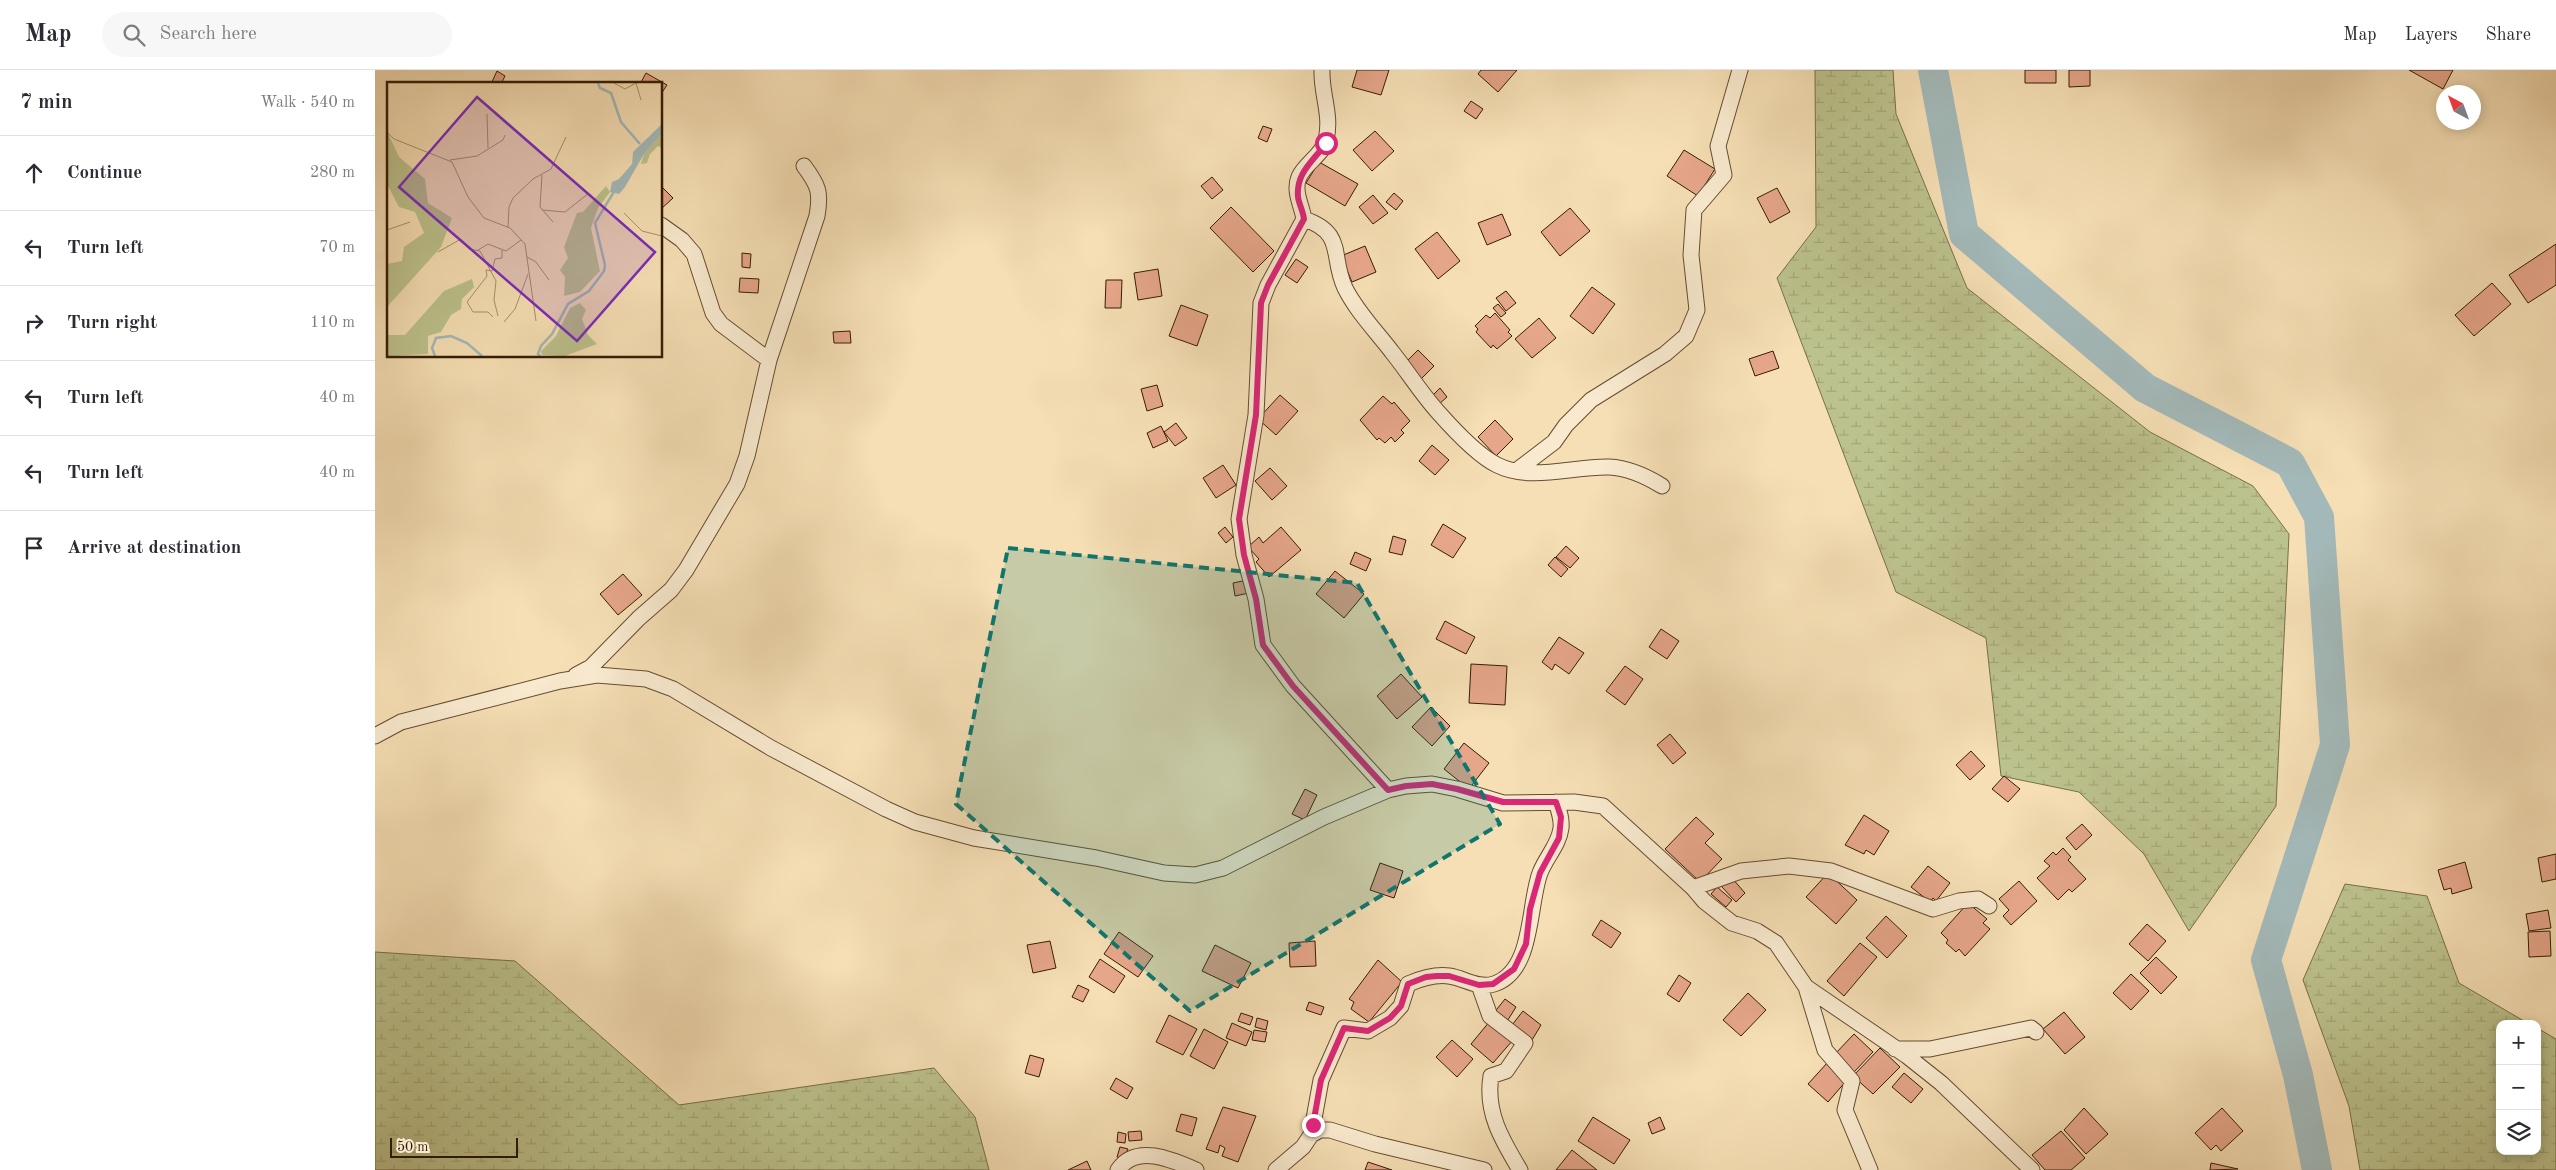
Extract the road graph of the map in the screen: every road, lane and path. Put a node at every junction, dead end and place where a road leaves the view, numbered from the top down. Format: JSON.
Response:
{"nodes":[{"id":1,"x":1322,"y":70,"type":"edge"},
{"id":2,"x":1740,"y":70,"type":"edge"},
{"id":3,"x":805,"y":166,"type":"dead end"},
{"id":4,"x":1304,"y":219,"type":"junction"},
{"id":5,"x":663,"y":226,"type":"edge"},
{"id":6,"x":769,"y":360,"type":"junction"},
{"id":7,"x":1516,"y":471,"type":"junction"},
{"id":8,"x":1662,"y":486,"type":"dead end"},
{"id":9,"x":560,"y":681,"type":"junction"},
{"id":10,"x":375,"y":736,"type":"edge"},
{"id":11,"x":1388,"y":790,"type":"junction"},
{"id":12,"x":1556,"y":802,"type":"junction"},
{"id":13,"x":1693,"y":888,"type":"junction"},
{"id":14,"x":1989,"y":906,"type":"dead end"},
{"id":15,"x":1479,"y":985,"type":"junction"},
{"id":16,"x":1806,"y":987,"type":"junction"},
{"id":17,"x":2036,"y":1032,"type":"dead end"},
{"id":18,"x":1895,"y":1049,"type":"junction"},
{"id":19,"x":1311,"y":1135,"type":"junction"},
{"id":20,"x":1119,"y":1170,"type":"edge"},
{"id":21,"x":1196,"y":1170,"type":"edge"},
{"id":22,"x":1277,"y":1170,"type":"edge"},
{"id":23,"x":1484,"y":1170,"type":"edge"},
{"id":24,"x":1520,"y":1170,"type":"edge"},
{"id":25,"x":1870,"y":1170,"type":"edge"},
{"id":26,"x":2032,"y":1170,"type":"edge"}],
"edges":[{"from":1,"to":4,"type":"street"},
{"from":2,"to":7,"type":"street"},
{"from":3,"to":6,"type":"street"},
{"from":4,"to":7,"type":"street"},
{"from":4,"to":11,"type":"street"},
{"from":5,"to":6,"type":"street"},
{"from":6,"to":9,"type":"street"},
{"from":7,"to":8,"type":"street"},
{"from":9,"to":10,"type":"street"},
{"from":9,"to":11,"type":"street"},
{"from":11,"to":12,"type":"street"},
{"from":12,"to":13,"type":"street"},
{"from":12,"to":15,"type":"street"},
{"from":13,"to":14,"type":"street"},
{"from":13,"to":16,"type":"street"},
{"from":15,"to":19,"type":"street"},
{"from":15,"to":24,"type":"street"},
{"from":16,"to":18,"type":"street"},
{"from":16,"to":25,"type":"street"},
{"from":17,"to":18,"type":"street"},
{"from":18,"to":26,"type":"street"},
{"from":19,"to":22,"type":"street"},
{"from":19,"to":23,"type":"street"},
{"from":20,"to":21,"type":"street"}]}
